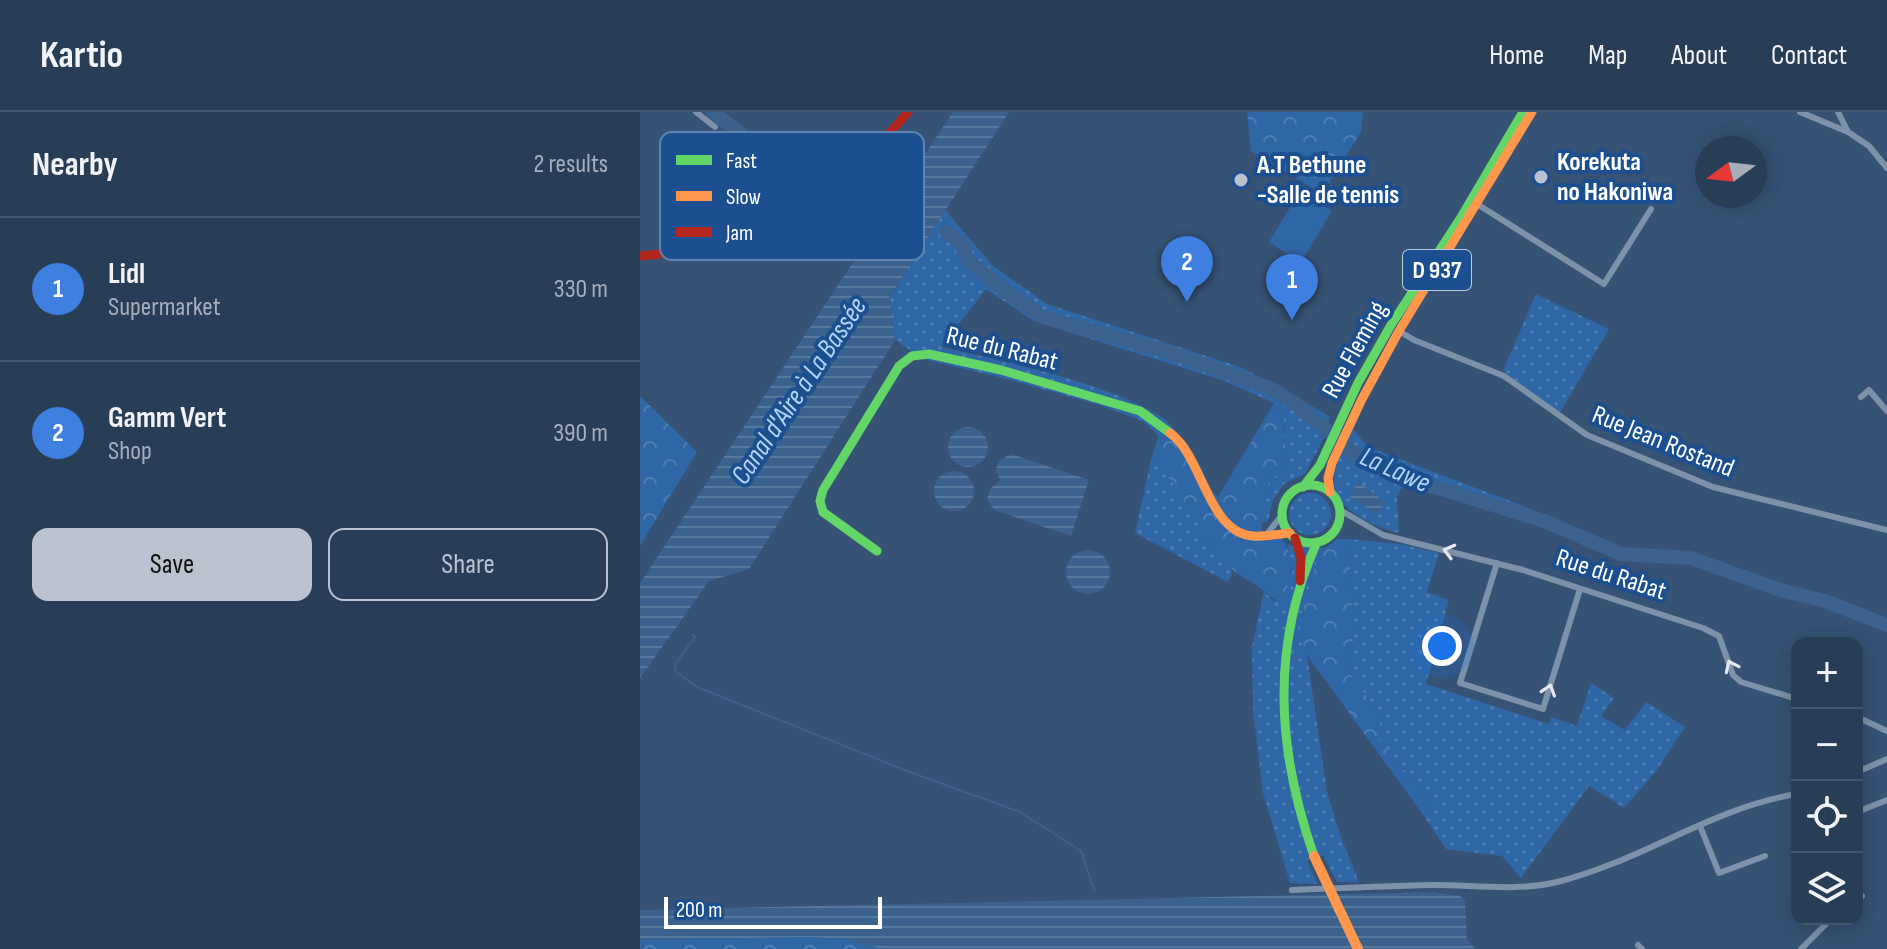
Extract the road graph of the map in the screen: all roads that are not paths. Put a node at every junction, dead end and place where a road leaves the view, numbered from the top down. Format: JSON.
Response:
{"nodes":[{"id":1,"x":696,"y":112,"type":"edge"},
{"id":2,"x":908,"y":112,"type":"edge"},
{"id":3,"x":1523,"y":112,"type":"edge"},
{"id":4,"x":1532,"y":112,"type":"edge"},
{"id":5,"x":1800,"y":112,"type":"edge"},
{"id":6,"x":1838,"y":112,"type":"edge"},
{"id":7,"x":715,"y":127,"type":"dead end"},
{"id":8,"x":893,"y":132,"type":"edge"},
{"id":9,"x":1848,"y":132,"type":"junction"},
{"id":10,"x":1887,"y":168,"type":"edge"},
{"id":11,"x":1477,"y":204,"type":"junction"},
{"id":12,"x":1651,"y":209,"type":"dead end"},
{"id":13,"x":660,"y":253,"type":"edge"},
{"id":14,"x":640,"y":256,"type":"edge"},
{"id":15,"x":1399,"y":331,"type":"junction"},
{"id":16,"x":1861,"y":397,"type":"dead end"},
{"id":17,"x":1887,"y":411,"type":"edge"},
{"id":18,"x":1342,"y":429,"type":"junction"},
{"id":19,"x":1334,"y":446,"type":"junction"},
{"id":20,"x":1303,"y":487,"type":"junction"},
{"id":21,"x":1330,"y":492,"type":"junction"},
{"id":22,"x":1340,"y":510,"type":"junction"},
{"id":23,"x":1282,"y":515,"type":"junction"},
{"id":24,"x":1887,"y":530,"type":"edge"},
{"id":25,"x":1267,"y":534,"type":"junction"},
{"id":26,"x":1292,"y":536,"type":"junction"},
{"id":27,"x":1317,"y":542,"type":"junction"},
{"id":28,"x":877,"y":551,"type":"dead end"},
{"id":29,"x":1497,"y":563,"type":"junction"},
{"id":30,"x":1580,"y":589,"type":"junction"},
{"id":31,"x":1299,"y":595,"type":"junction"},
{"id":32,"x":1791,"y":697,"type":"edge"},
{"id":33,"x":1863,"y":720,"type":"edge"},
{"id":34,"x":1887,"y":731,"type":"edge"},
{"id":35,"x":1887,"y":759,"type":"edge"},
{"id":36,"x":1863,"y":769,"type":"edge"},
{"id":37,"x":1791,"y":795,"type":"edge"},
{"id":38,"x":1887,"y":800,"type":"edge"},
{"id":39,"x":1863,"y":810,"type":"edge"},
{"id":40,"x":1700,"y":826,"type":"junction"},
{"id":41,"x":1765,"y":856,"type":"dead end"},
{"id":42,"x":1292,"y":890,"type":"dead end"},
{"id":43,"x":1825,"y":925,"type":"edge"},
{"id":44,"x":1358,"y":949,"type":"edge"},
{"id":45,"x":1801,"y":949,"type":"edge"}],
"edges":[{"from":1,"to":7,"type":"street"},
{"from":2,"to":8,"type":"main road"},
{"from":3,"to":18,"type":"main road","name":"Rue Fleming","number":"D 937"},
{"from":4,"to":11,"type":"main road","name":"Rue Fleming","number":"D 937"},
{"from":5,"to":9,"type":"street"},
{"from":6,"to":9,"type":"street"},
{"from":9,"to":10,"type":"street"},
{"from":11,"to":12,"type":"street"},
{"from":11,"to":15,"type":"main road","name":"Rue Fleming","number":"D 937"},
{"from":13,"to":14,"type":"main road"},
{"from":15,"to":18,"type":"main road","name":"Rue Fleming","number":"D 937"},
{"from":15,"to":24,"type":"street","name":"Rue Jean Rostand"},
{"from":16,"to":17,"type":"street"},
{"from":18,"to":19,"type":"main road","name":"Rue Fleming","number":"D 937"},
{"from":19,"to":20,"type":"main road","name":"Rue Fleming","number":"D 937"},
{"from":19,"to":21,"type":"main road","name":"Rue Fleming","number":"D 937"},
{"from":20,"to":21,"type":"main road"},
{"from":20,"to":23,"type":"main road"},
{"from":21,"to":22,"type":"main road"},
{"from":22,"to":27,"type":"main road"},
{"from":29,"to":22,"type":"street","name":"Rue du Rabat","one_way":true},
{"from":23,"to":25,"type":"street"},
{"from":23,"to":26,"type":"main road"},
{"from":25,"to":26,"type":"main road","name":"Rue du Rabat"},
{"from":25,"to":28,"type":"main road","name":"Rue du Rabat"},
{"from":26,"to":27,"type":"main road"},
{"from":26,"to":31,"type":"main road"},
{"from":27,"to":31,"type":"main road"},
{"from":29,"to":30,"type":"street","name":"Rue du Rabat"},
{"from":29,"to":30,"type":"street","one_way":true},
{"from":32,"to":30,"type":"street","name":"Rue du Rabat","one_way":true},
{"from":31,"to":44,"type":"main road","bridge":true},
{"from":33,"to":34,"type":"street"},
{"from":35,"to":36,"type":"street"},
{"from":37,"to":40,"type":"street"},
{"from":38,"to":39,"type":"street"},
{"from":40,"to":41,"type":"street"},
{"from":40,"to":42,"type":"street"},
{"from":43,"to":45,"type":"street"}]}
